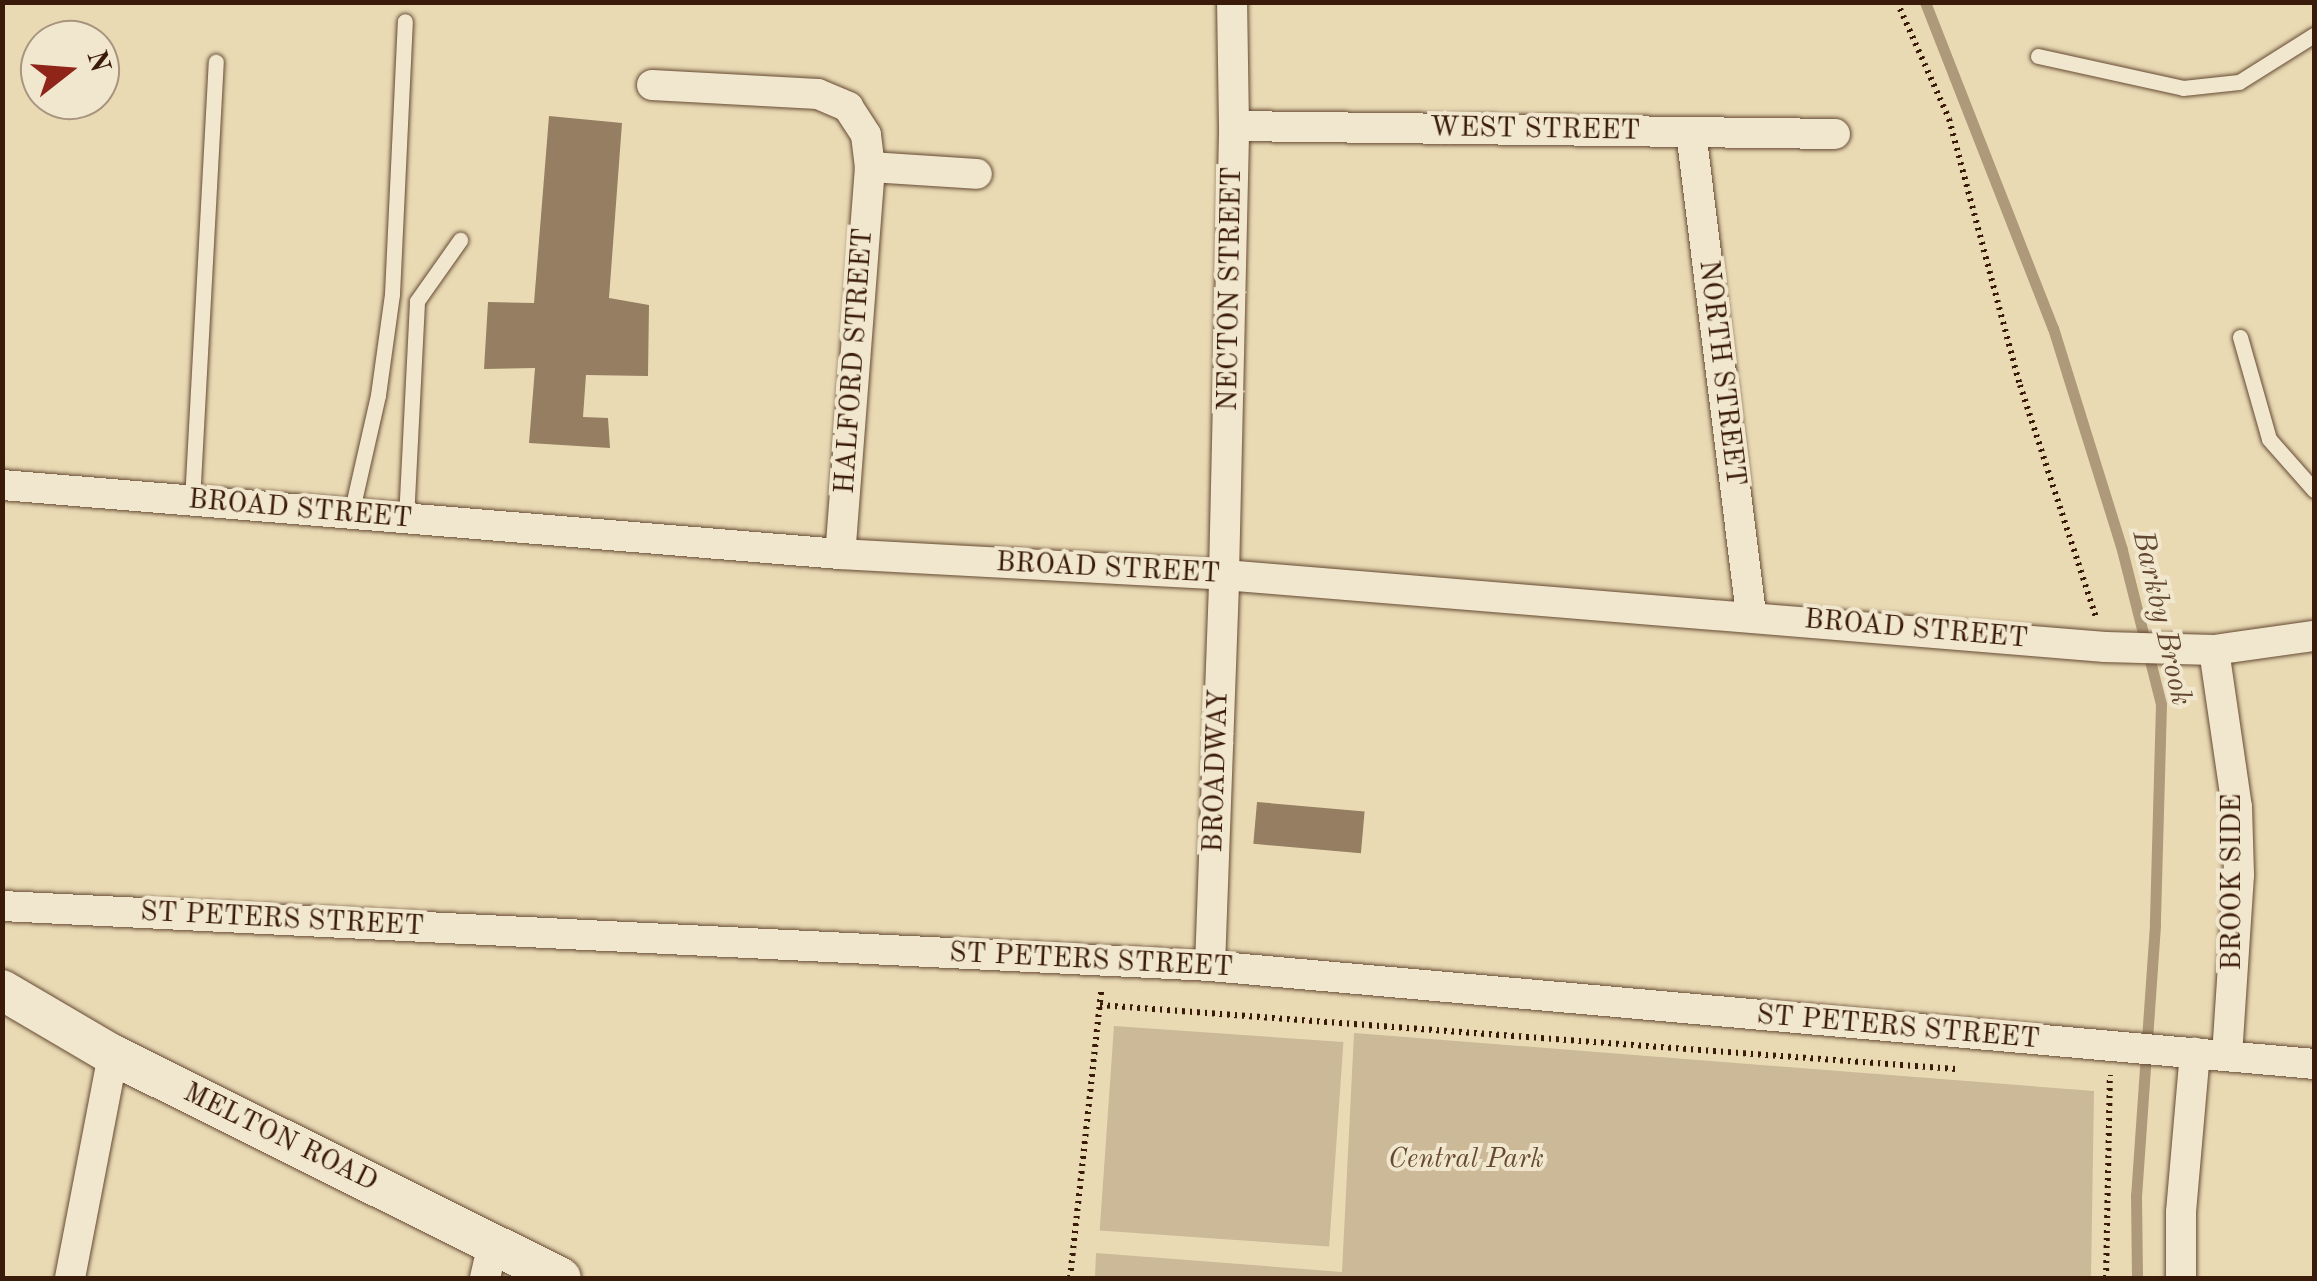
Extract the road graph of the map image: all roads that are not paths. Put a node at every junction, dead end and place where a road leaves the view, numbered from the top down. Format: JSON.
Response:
{"nodes":[{"id":1,"x":1232,"y":2,"type":"edge"},
{"id":2,"x":406,"y":21,"type":"dead end"},
{"id":3,"x":2314,"y":35,"type":"edge"},
{"id":4,"x":2038,"y":56,"type":"dead end"},
{"id":5,"x":216,"y":62,"type":"dead end"},
{"id":6,"x":652,"y":85,"type":"dead end"},
{"id":7,"x":1234,"y":126,"type":"junction"},
{"id":8,"x":1691,"y":132,"type":"junction"},
{"id":9,"x":1835,"y":134,"type":"dead end"},
{"id":10,"x":870,"y":167,"type":"junction"},
{"id":11,"x":977,"y":174,"type":"dead end"},
{"id":12,"x":460,"y":240,"type":"dead end"},
{"id":13,"x":2240,"y":337,"type":"dead end"},
{"id":14,"x":2,"y":485,"type":"edge"},
{"id":15,"x":2314,"y":490,"type":"edge"},
{"id":16,"x":192,"y":501,"type":"junction"},
{"id":17,"x":351,"y":514,"type":"junction"},
{"id":18,"x":406,"y":519,"type":"junction"},
{"id":19,"x":840,"y":554,"type":"junction"},
{"id":20,"x":1224,"y":575,"type":"junction"},
{"id":21,"x":1751,"y":615,"type":"junction"},
{"id":22,"x":2314,"y":636,"type":"edge"},
{"id":23,"x":2214,"y":650,"type":"junction"},
{"id":24,"x":2,"y":906,"type":"edge"},
{"id":25,"x":1210,"y":966,"type":"junction"},
{"id":26,"x":2,"y":990,"type":"edge"},
{"id":27,"x":2186,"y":1052,"type":"junction"},
{"id":28,"x":113,"y":1055,"type":"junction"},
{"id":29,"x":2227,"y":1056,"type":"junction"},
{"id":30,"x":2314,"y":1064,"type":"edge"},
{"id":31,"x":489,"y":1261,"type":"edge"},
{"id":32,"x":70,"y":1278,"type":"edge"},
{"id":33,"x":561,"y":1278,"type":"edge"},
{"id":34,"x":2181,"y":1278,"type":"edge"}],
"edges":[{"from":1,"to":7,"type":"street","name":"NECTON STREET"},
{"from":2,"to":17,"type":"lane"},
{"from":3,"to":4,"type":"lane"},
{"from":5,"to":16,"type":"lane"},
{"from":6,"to":10,"type":"street","name":"HALFORD STREET"},
{"from":7,"to":8,"type":"street","name":"WEST STREET"},
{"from":7,"to":20,"type":"street","name":"NECTON STREET"},
{"from":8,"to":9,"type":"street","name":"WEST STREET"},
{"from":8,"to":21,"type":"street","name":"NORTH STREET"},
{"from":10,"to":11,"type":"street"},
{"from":10,"to":19,"type":"street","name":"HALFORD STREET"},
{"from":12,"to":18,"type":"lane"},
{"from":13,"to":15,"type":"lane"},
{"from":14,"to":16,"type":"street","name":"BROAD STREET"},
{"from":16,"to":17,"type":"street","name":"BROAD STREET"},
{"from":17,"to":18,"type":"street","name":"BROAD STREET"},
{"from":18,"to":19,"type":"street","name":"BROAD STREET"},
{"from":19,"to":20,"type":"street","name":"BROAD STREET"},
{"from":20,"to":21,"type":"street","name":"BROAD STREET"},
{"from":20,"to":25,"type":"street","name":"BROADWAY"},
{"from":21,"to":23,"type":"street","name":"BROAD STREET"},
{"from":22,"to":23,"type":"street","name":"BROAD STREET"},
{"from":23,"to":29,"type":"street","name":"BROOK SIDE"},
{"from":24,"to":25,"type":"street","name":"ST PETERS STREET"},
{"from":25,"to":27,"type":"street","name":"ST PETERS STREET"},
{"from":26,"to":28,"type":"street","name":"MELTON ROAD"},
{"from":27,"to":29,"type":"street","name":"ST PETERS STREET"},
{"from":27,"to":34,"type":"street"},
{"from":28,"to":31,"type":"street","name":"MELTON ROAD"},
{"from":28,"to":32,"type":"street"},
{"from":29,"to":30,"type":"street","name":"ST PETERS STREET"},
{"from":31,"to":33,"type":"street","name":"MELTON ROAD"}]}
